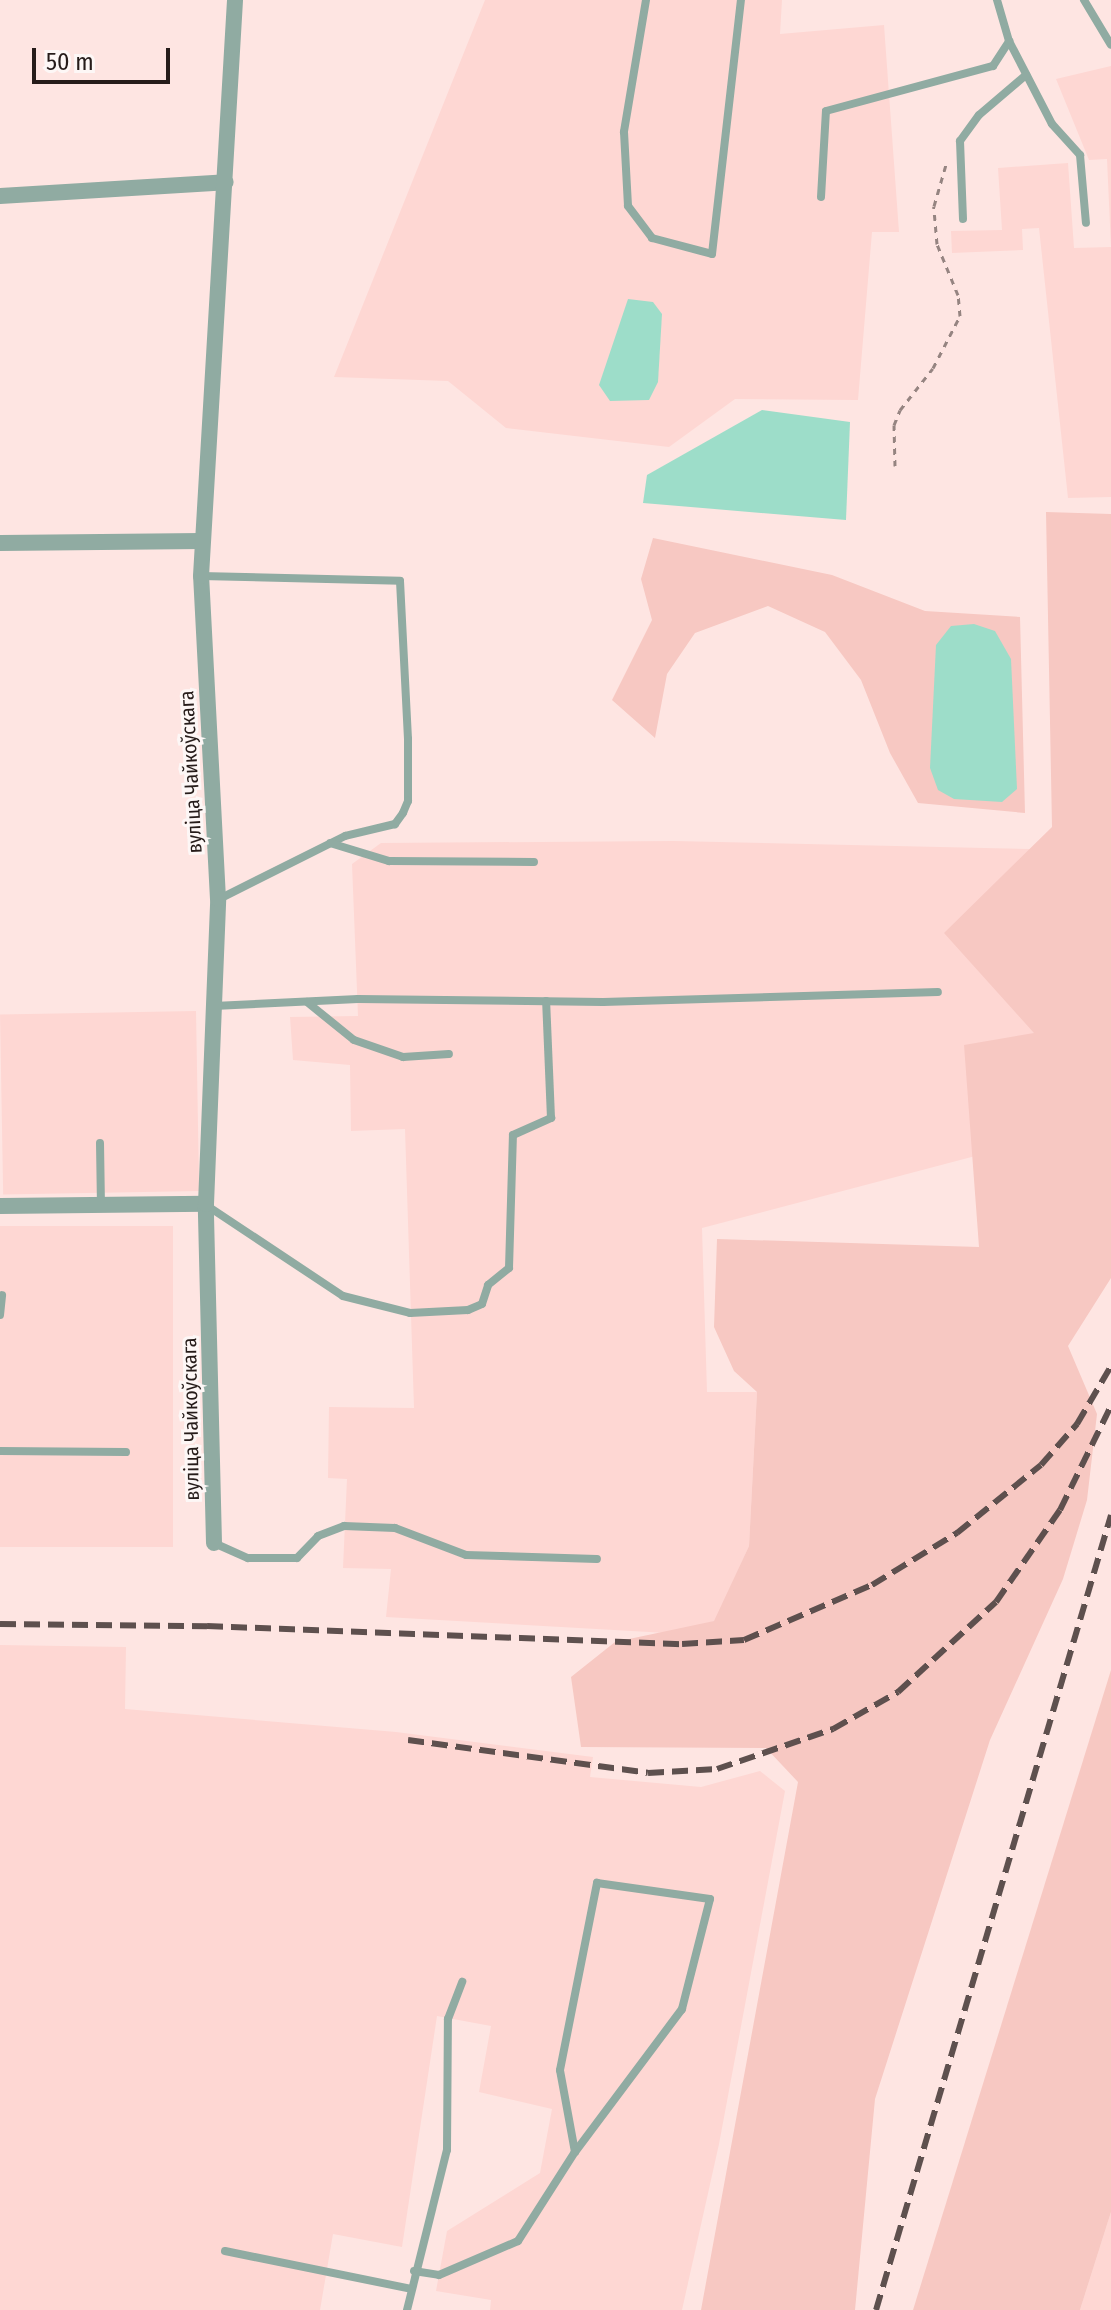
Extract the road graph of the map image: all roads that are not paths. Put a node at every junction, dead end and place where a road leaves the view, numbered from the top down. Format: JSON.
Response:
{"nodes":[{"id":1,"x":235,"y":0,"type":"edge"},
{"id":2,"x":646,"y":0,"type":"edge"},
{"id":3,"x":741,"y":0,"type":"edge"},
{"id":4,"x":997,"y":0,"type":"edge"},
{"id":5,"x":1084,"y":0,"type":"edge"},
{"id":6,"x":1009,"y":41,"type":"junction"},
{"id":7,"x":1111,"y":45,"type":"edge"},
{"id":8,"x":1026,"y":75,"type":"junction"},
{"id":9,"x":226,"y":182,"type":"junction"},
{"id":10,"x":0,"y":196,"type":"edge"},
{"id":11,"x":821,"y":197,"type":"dead end"},
{"id":12,"x":963,"y":219,"type":"dead end"},
{"id":13,"x":1086,"y":223,"type":"dead end"},
{"id":14,"x":202,"y":541,"type":"junction"},
{"id":15,"x":0,"y":543,"type":"edge"},
{"id":16,"x":201,"y":576,"type":"junction"},
{"id":17,"x":329,"y":843,"type":"junction"},
{"id":18,"x":534,"y":862,"type":"dead end"},
{"id":19,"x":218,"y":899,"type":"junction"},
{"id":20,"x":938,"y":992,"type":"dead end"},
{"id":21,"x":546,"y":1001,"type":"junction"},
{"id":22,"x":307,"y":1002,"type":"junction"},
{"id":23,"x":214,"y":1006,"type":"junction"},
{"id":24,"x":449,"y":1054,"type":"dead end"},
{"id":25,"x":100,"y":1143,"type":"dead end"},
{"id":26,"x":206,"y":1204,"type":"junction"},
{"id":27,"x":0,"y":1206,"type":"edge"},
{"id":28,"x":101,"y":1206,"type":"junction"},
{"id":29,"x":2,"y":1295,"type":"dead end"},
{"id":30,"x":0,"y":1315,"type":"edge"},
{"id":31,"x":0,"y":1451,"type":"edge"},
{"id":32,"x":126,"y":1452,"type":"dead end"},
{"id":33,"x":214,"y":1543,"type":"joint"},
{"id":34,"x":597,"y":1559,"type":"dead end"},
{"id":35,"x":462,"y":1982,"type":"dead end"},
{"id":36,"x":575,"y":2152,"type":"junction"},
{"id":37,"x":225,"y":2251,"type":"dead end"},
{"id":38,"x":414,"y":2271,"type":"junction"},
{"id":39,"x":411,"y":2289,"type":"junction"},
{"id":40,"x":407,"y":2310,"type":"edge"}],
"edges":[{"from":1,"to":9,"type":"street","name":"вуліца Чайкоўскага"},
{"from":2,"to":3,"type":"lane"},
{"from":4,"to":6,"type":"lane"},
{"from":5,"to":7,"type":"lane"},
{"from":6,"to":8,"type":"lane"},
{"from":6,"to":11,"type":"lane"},
{"from":8,"to":12,"type":"lane"},
{"from":8,"to":13,"type":"lane"},
{"from":9,"to":10,"type":"street"},
{"from":9,"to":14,"type":"street","name":"вуліца Чайкоўскага"},
{"from":14,"to":15,"type":"street"},
{"from":14,"to":16,"type":"street","name":"вуліца Чайкоўскага"},
{"from":16,"to":17,"type":"lane"},
{"from":16,"to":19,"type":"street","name":"вуліца Чайкоўскага"},
{"from":17,"to":18,"type":"lane"},
{"from":17,"to":19,"type":"lane"},
{"from":19,"to":23,"type":"street","name":"вуліца Чайкоўскага"},
{"from":20,"to":21,"type":"lane"},
{"from":21,"to":22,"type":"lane"},
{"from":21,"to":26,"type":"lane"},
{"from":22,"to":23,"type":"lane"},
{"from":22,"to":24,"type":"lane"},
{"from":23,"to":26,"type":"street","name":"вуліца Чайкоўскага"},
{"from":25,"to":28,"type":"lane"},
{"from":26,"to":28,"type":"street"},
{"from":26,"to":33,"type":"street","name":"вуліца Чайкоўскага"},
{"from":27,"to":28,"type":"street"},
{"from":29,"to":30,"type":"lane"},
{"from":31,"to":32,"type":"lane"},
{"from":33,"to":34,"type":"lane"},
{"from":35,"to":38,"type":"lane"},
{"from":36,"to":36,"type":"lane"},
{"from":36,"to":38,"type":"lane"},
{"from":37,"to":39,"type":"lane"},
{"from":38,"to":39,"type":"lane"},
{"from":39,"to":40,"type":"lane"}]}
